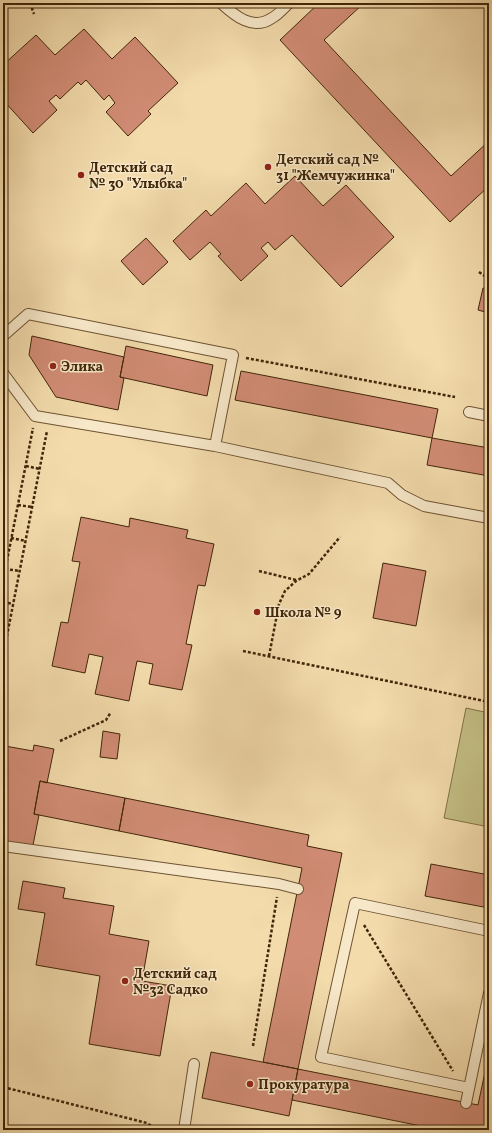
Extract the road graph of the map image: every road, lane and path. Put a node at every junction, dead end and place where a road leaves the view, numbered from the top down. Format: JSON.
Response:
{"nodes":[{"id":1,"x":30,"y":3,"type":"edge"},
{"id":2,"x":221,"y":3,"type":"edge"},
{"id":3,"x":289,"y":3,"type":"edge"},
{"id":4,"x":34,"y":14,"type":"dead end"},
{"id":5,"x":479,"y":272,"type":"dead end"},
{"id":6,"x":489,"y":279,"type":"edge"},
{"id":7,"x":3,"y":336,"type":"edge"},
{"id":8,"x":233,"y":355,"type":"junction"},
{"id":9,"x":3,"y":373,"type":"edge"},
{"id":10,"x":455,"y":397,"type":"dead end"},
{"id":11,"x":469,"y":412,"type":"dead end"},
{"id":12,"x":489,"y":416,"type":"edge"},
{"id":13,"x":30,"y":440,"type":"dead end"},
{"id":14,"x":45,"y":443,"type":"dead end"},
{"id":15,"x":215,"y":446,"type":"junction"},
{"id":16,"x":26,"y":466,"type":"junction"},
{"id":17,"x":40,"y":469,"type":"junction"},
{"id":18,"x":18,"y":505,"type":"junction"},
{"id":19,"x":32,"y":508,"type":"junction"},
{"id":20,"x":489,"y":518,"type":"edge"},
{"id":21,"x":11,"y":538,"type":"junction"},
{"id":22,"x":340,"y":538,"type":"dead end"},
{"id":23,"x":26,"y":541,"type":"junction"},
{"id":24,"x":5,"y":569,"type":"junction"},
{"id":25,"x":259,"y":570,"type":"dead end"},
{"id":26,"x":20,"y":572,"type":"junction"},
{"id":27,"x":296,"y":580,"type":"junction"},
{"id":28,"x":3,"y":581,"type":"edge"},
{"id":29,"x":3,"y":602,"type":"edge"},
{"id":30,"x":13,"y":604,"type":"junction"},
{"id":31,"x":3,"y":634,"type":"edge"},
{"id":32,"x":7,"y":635,"type":"junction"},
{"id":33,"x":243,"y":651,"type":"dead end"},
{"id":34,"x":3,"y":656,"type":"edge"},
{"id":35,"x":269,"y":656,"type":"junction"},
{"id":36,"x":489,"y":702,"type":"edge"},
{"id":37,"x":111,"y":712,"type":"dead end"},
{"id":38,"x":60,"y":741,"type":"dead end"},
{"id":39,"x":3,"y":846,"type":"edge"},
{"id":40,"x":279,"y":884,"type":"junction"},
{"id":41,"x":298,"y":889,"type":"dead end"},
{"id":42,"x":353,"y":908,"type":"junction"},
{"id":43,"x":489,"y":931,"type":"edge"},
{"id":44,"x":489,"y":993,"type":"edge"},
{"id":45,"x":253,"y":1046,"type":"dead end"},
{"id":46,"x":194,"y":1064,"type":"dead end"},
{"id":47,"x":3,"y":1087,"type":"edge"},
{"id":48,"x":466,"y":1088,"type":"junction"},
{"id":49,"x":466,"y":1103,"type":"dead end"},
{"id":50,"x":157,"y":1130,"type":"edge"},
{"id":51,"x":184,"y":1130,"type":"edge"}],
"edges":[{"from":1,"to":4,"type":"path"},
{"from":2,"to":3,"type":"lane"},
{"from":5,"to":6,"type":"path"},
{"from":7,"to":8,"type":"lane"},
{"from":8,"to":10,"type":"path"},
{"from":8,"to":15,"type":"lane"},
{"from":9,"to":15,"type":"lane"},
{"from":11,"to":12,"type":"lane"},
{"from":13,"to":16,"type":"path"},
{"from":14,"to":17,"type":"path"},
{"from":15,"to":20,"type":"lane"},
{"from":16,"to":17,"type":"path"},
{"from":16,"to":18,"type":"path"},
{"from":17,"to":19,"type":"path"},
{"from":18,"to":19,"type":"path"},
{"from":18,"to":21,"type":"path"},
{"from":19,"to":23,"type":"path"},
{"from":21,"to":23,"type":"path"},
{"from":21,"to":24,"type":"path"},
{"from":22,"to":27,"type":"path"},
{"from":23,"to":26,"type":"path"},
{"from":24,"to":26,"type":"path"},
{"from":24,"to":28,"type":"path"},
{"from":25,"to":27,"type":"path"},
{"from":26,"to":30,"type":"path"},
{"from":27,"to":35,"type":"path"},
{"from":29,"to":30,"type":"path"},
{"from":30,"to":32,"type":"path"},
{"from":31,"to":32,"type":"path"},
{"from":32,"to":34,"type":"path"},
{"from":33,"to":35,"type":"path"},
{"from":35,"to":36,"type":"path"},
{"from":37,"to":38,"type":"path"},
{"from":39,"to":40,"type":"lane"},
{"from":40,"to":41,"type":"lane"},
{"from":40,"to":45,"type":"path"},
{"from":42,"to":43,"type":"lane"},
{"from":42,"to":48,"type":"path"},
{"from":42,"to":48,"type":"lane"},
{"from":44,"to":48,"type":"lane"},
{"from":46,"to":51,"type":"lane"},
{"from":47,"to":50,"type":"path"},
{"from":48,"to":49,"type":"lane"}]}
